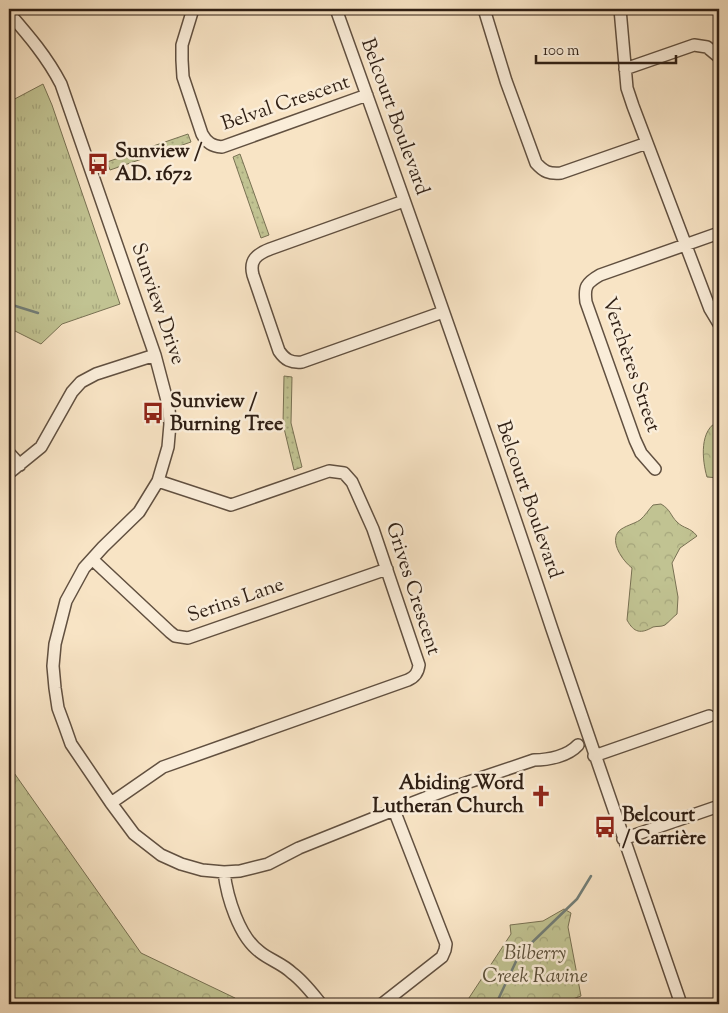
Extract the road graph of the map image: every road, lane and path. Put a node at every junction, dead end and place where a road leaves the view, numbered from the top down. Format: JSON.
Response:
{"nodes":[{"id":1,"x":192,"y":9,"type":"edge"},
{"id":2,"x":336,"y":9,"type":"edge"},
{"id":3,"x":484,"y":9,"type":"edge"},
{"id":4,"x":620,"y":9,"type":"edge"},
{"id":5,"x":9,"y":13,"type":"edge"},
{"id":6,"x":719,"y":56,"type":"edge"},
{"id":7,"x":625,"y":68,"type":"junction"},
{"id":8,"x":367,"y":96,"type":"junction"},
{"id":9,"x":647,"y":143,"type":"junction"},
{"id":10,"x":404,"y":202,"type":"junction"},
{"id":11,"x":719,"y":233,"type":"edge"},
{"id":12,"x":685,"y":245,"type":"junction"},
{"id":13,"x":443,"y":312,"type":"junction"},
{"id":14,"x":719,"y":324,"type":"edge"},
{"id":15,"x":155,"y":355,"type":"junction"},
{"id":16,"x":9,"y":453,"type":"edge"},
{"id":17,"x":20,"y":465,"type":"junction"},
{"id":18,"x":655,"y":468,"type":"dead end"},
{"id":19,"x":9,"y":473,"type":"edge"},
{"id":20,"x":158,"y":481,"type":"junction"},
{"id":21,"x":92,"y":559,"type":"junction"},
{"id":22,"x":387,"y":569,"type":"junction"},
{"id":23,"x":709,"y":716,"type":"dead end"},
{"id":24,"x":584,"y":743,"type":"junction"},
{"id":25,"x":594,"y":756,"type":"junction"},
{"id":26,"x":111,"y":803,"type":"junction"},
{"id":27,"x":719,"y":806,"type":"edge"},
{"id":28,"x":394,"y":810,"type":"junction"},
{"id":29,"x":622,"y":839,"type":"junction"},
{"id":30,"x":224,"y":872,"type":"junction"},
{"id":31,"x":321,"y":1004,"type":"edge"},
{"id":32,"x":382,"y":1004,"type":"edge"},
{"id":33,"x":681,"y":1004,"type":"edge"}],
"edges":[{"from":1,"to":8,"type":"street","name":"Belval Crescent"},
{"from":2,"to":8,"type":"street","name":"Belcourt Boulevard"},
{"from":3,"to":9,"type":"street"},
{"from":4,"to":7,"type":"street"},
{"from":5,"to":15,"type":"street","name":"Sunview Drive"},
{"from":6,"to":7,"type":"street"},
{"from":7,"to":9,"type":"street"},
{"from":8,"to":10,"type":"street","name":"Belcourt Boulevard"},
{"from":9,"to":12,"type":"street"},
{"from":10,"to":13,"type":"street","name":"Belcourt Boulevard"},
{"from":10,"to":13,"type":"street"},
{"from":11,"to":12,"type":"street"},
{"from":12,"to":14,"type":"street"},
{"from":12,"to":18,"type":"street","name":"Verchères Street"},
{"from":13,"to":24,"type":"street","name":"Belcourt Boulevard"},
{"from":15,"to":17,"type":"street"},
{"from":15,"to":20,"type":"street","name":"Sunview Drive"},
{"from":16,"to":17,"type":"street"},
{"from":17,"to":19,"type":"street"},
{"from":20,"to":21,"type":"street","name":"Sunview Drive"},
{"from":20,"to":22,"type":"street","name":"Grives Crescent"},
{"from":21,"to":22,"type":"street","name":"Serins Lane"},
{"from":21,"to":26,"type":"street","name":"Sunview Drive"},
{"from":22,"to":26,"type":"street","name":"Grives Crescent"},
{"from":23,"to":25,"type":"street"},
{"from":24,"to":25,"type":"street","name":"Belcourt Boulevard"},
{"from":24,"to":28,"type":"street","name":"Sunview Drive"},
{"from":25,"to":29,"type":"street","name":"Belcourt Boulevard"},
{"from":26,"to":30,"type":"street","name":"Sunview Drive"},
{"from":27,"to":29,"type":"street"},
{"from":28,"to":30,"type":"street","name":"Sunview Drive"},
{"from":28,"to":32,"type":"street"},
{"from":29,"to":33,"type":"street","name":"Belcourt Boulevard"},
{"from":30,"to":31,"type":"street"}]}
